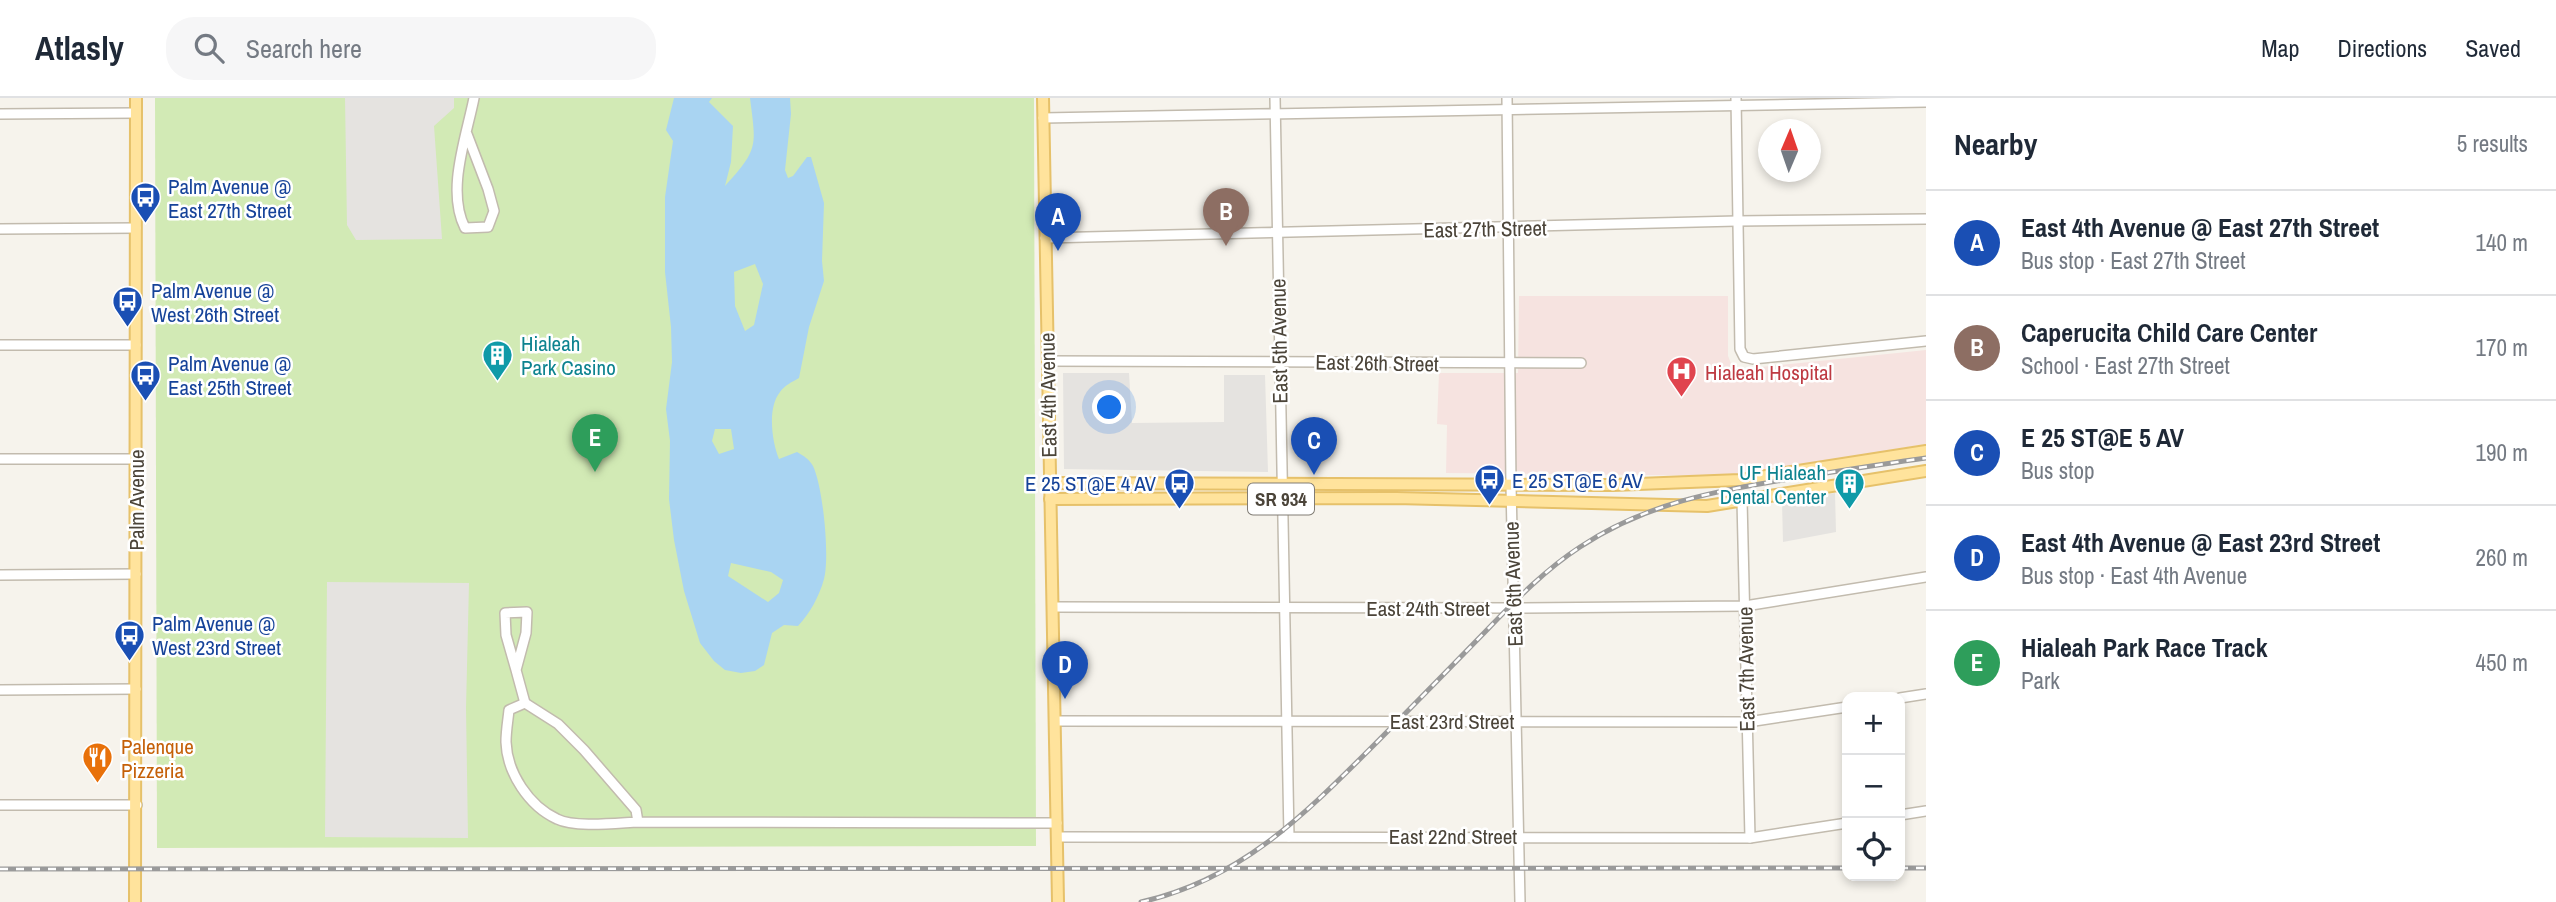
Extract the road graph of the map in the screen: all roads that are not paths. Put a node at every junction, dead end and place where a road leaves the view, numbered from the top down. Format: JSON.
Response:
{"nodes":[{"id":1,"x":136,"y":98,"type":"edge"},
{"id":2,"x":474,"y":98,"type":"edge"},
{"id":3,"x":1043,"y":98,"type":"edge"},
{"id":4,"x":1275,"y":98,"type":"edge"},
{"id":5,"x":1507,"y":98,"type":"edge"},
{"id":6,"x":1736,"y":102,"type":"edge"},
{"id":7,"x":1926,"y":102,"type":"edge"},
{"id":8,"x":1507,"y":109,"type":"junction"},
{"id":9,"x":136,"y":113,"type":"junction"},
{"id":10,"x":1275,"y":113,"type":"junction"},
{"id":11,"x":0,"y":114,"type":"edge"},
{"id":12,"x":1044,"y":118,"type":"junction"},
{"id":13,"x":467,"y":134,"type":"junction"},
{"id":14,"x":1926,"y":219,"type":"edge"},
{"id":15,"x":1738,"y":221,"type":"junction"},
{"id":16,"x":136,"y":228,"type":"junction"},
{"id":17,"x":1508,"y":228,"type":"junction"},
{"id":18,"x":0,"y":229,"type":"edge"},
{"id":19,"x":1277,"y":233,"type":"junction"},
{"id":20,"x":1045,"y":238,"type":"junction"},
{"id":21,"x":1926,"y":341,"type":"edge"},
{"id":22,"x":0,"y":345,"type":"edge"},
{"id":23,"x":136,"y":345,"type":"junction"},
{"id":24,"x":1048,"y":361,"type":"junction"},
{"id":25,"x":1280,"y":362,"type":"junction"},
{"id":26,"x":1581,"y":363,"type":"dead end"},
{"id":27,"x":1511,"y":364,"type":"junction"},
{"id":28,"x":1926,"y":451,"type":"edge"},
{"id":29,"x":0,"y":459,"type":"edge"},
{"id":30,"x":135,"y":459,"type":"junction"},
{"id":31,"x":1926,"y":471,"type":"edge"},
{"id":32,"x":1050,"y":483,"type":"junction"},
{"id":33,"x":1281,"y":483,"type":"junction"},
{"id":34,"x":1511,"y":485,"type":"junction"},
{"id":35,"x":1050,"y":499,"type":"junction"},
{"id":36,"x":1281,"y":499,"type":"junction"},
{"id":37,"x":1511,"y":500,"type":"junction"},
{"id":38,"x":1742,"y":500,"type":"junction"},
{"id":39,"x":136,"y":574,"type":"junction"},
{"id":40,"x":0,"y":575,"type":"edge"},
{"id":41,"x":1926,"y":577,"type":"edge"},
{"id":42,"x":1745,"y":606,"type":"junction"},
{"id":43,"x":1053,"y":607,"type":"junction"},
{"id":44,"x":1284,"y":607,"type":"junction"},
{"id":45,"x":1515,"y":608,"type":"junction"},
{"id":46,"x":516,"y":670,"type":"junction"},
{"id":47,"x":136,"y":689,"type":"junction"},
{"id":48,"x":0,"y":690,"type":"edge"},
{"id":49,"x":1926,"y":694,"type":"edge"},
{"id":50,"x":1905,"y":697,"type":"edge"},
{"id":51,"x":525,"y":703,"type":"junction"},
{"id":52,"x":1842,"y":707,"type":"edge"},
{"id":53,"x":1055,"y":721,"type":"junction"},
{"id":54,"x":1287,"y":721,"type":"junction"},
{"id":55,"x":1516,"y":721,"type":"junction"},
{"id":56,"x":1748,"y":722,"type":"junction"},
{"id":57,"x":0,"y":805,"type":"edge"},
{"id":58,"x":137,"y":805,"type":"junction"},
{"id":59,"x":1926,"y":811,"type":"edge"},
{"id":60,"x":1905,"y":814,"type":"edge"},
{"id":61,"x":638,"y":821,"type":"junction"},
{"id":62,"x":1057,"y":823,"type":"junction"},
{"id":63,"x":1842,"y":824,"type":"edge"},
{"id":64,"x":1519,"y":836,"type":"junction"},
{"id":65,"x":1058,"y":837,"type":"junction"},
{"id":66,"x":1289,"y":837,"type":"junction"},
{"id":67,"x":1750,"y":838,"type":"junction"},
{"id":68,"x":135,"y":902,"type":"edge"},
{"id":69,"x":1058,"y":902,"type":"edge"},
{"id":70,"x":1520,"y":902,"type":"edge"}],
"edges":[{"from":1,"to":9,"type":"main road","name":"Palm Avenue"},
{"from":2,"to":13,"type":"street"},
{"from":3,"to":12,"type":"main road","name":"East 4th Avenue"},
{"from":4,"to":10,"type":"street","name":"East 5th Avenue"},
{"from":5,"to":8,"type":"street","name":"East 6th Avenue"},
{"from":6,"to":7,"type":"street"},
{"from":6,"to":8,"type":"street"},
{"from":6,"to":15,"type":"street"},
{"from":8,"to":10,"type":"street"},
{"from":8,"to":17,"type":"street","name":"East 6th Avenue"},
{"from":9,"to":11,"type":"street"},
{"from":9,"to":16,"type":"main road","name":"Palm Avenue"},
{"from":10,"to":12,"type":"street"},
{"from":10,"to":19,"type":"street","name":"East 5th Avenue"},
{"from":12,"to":20,"type":"main road","name":"East 4th Avenue"},
{"from":13,"to":13,"type":"street"},
{"from":14,"to":15,"type":"street","name":"East 27th Street"},
{"from":15,"to":17,"type":"street","name":"East 27th Street"},
{"from":15,"to":21,"type":"street"},
{"from":16,"to":18,"type":"street"},
{"from":16,"to":23,"type":"main road","name":"Palm Avenue"},
{"from":17,"to":19,"type":"street","name":"East 27th Street"},
{"from":17,"to":27,"type":"street","name":"East 6th Avenue"},
{"from":19,"to":20,"type":"street","name":"East 27th Street"},
{"from":19,"to":25,"type":"street","name":"East 5th Avenue"},
{"from":20,"to":24,"type":"main road","name":"East 4th Avenue"},
{"from":22,"to":23,"type":"street"},
{"from":23,"to":30,"type":"main road","name":"Palm Avenue"},
{"from":24,"to":25,"type":"street","name":"East 26th Street"},
{"from":24,"to":32,"type":"main road","name":"East 4th Avenue"},
{"from":25,"to":27,"type":"street","name":"East 26th Street"},
{"from":25,"to":33,"type":"street","name":"East 5th Avenue"},
{"from":26,"to":27,"type":"street","name":"East 26th Street"},
{"from":27,"to":34,"type":"street","name":"East 6th Avenue"},
{"from":28,"to":34,"type":"main road","number":"SR 934"},
{"from":29,"to":30,"type":"street"},
{"from":30,"to":39,"type":"main road","name":"Palm Avenue"},
{"from":31,"to":38,"type":"main road","number":"SR 934"},
{"from":32,"to":33,"type":"main road","number":"SR 934"},
{"from":32,"to":35,"type":"main road","name":"East 4th Avenue"},
{"from":33,"to":34,"type":"main road","number":"SR 934"},
{"from":33,"to":36,"type":"street","name":"East 5th Avenue"},
{"from":34,"to":37,"type":"street","name":"East 6th Avenue"},
{"from":35,"to":36,"type":"main road","number":"SR 934"},
{"from":35,"to":43,"type":"main road","name":"East 4th Avenue"},
{"from":36,"to":37,"type":"main road","number":"SR 934"},
{"from":36,"to":44,"type":"street","name":"East 5th Avenue"},
{"from":37,"to":38,"type":"main road","number":"SR 934"},
{"from":37,"to":45,"type":"street","name":"East 6th Avenue"},
{"from":38,"to":42,"type":"street","name":"East 7th Avenue"},
{"from":39,"to":40,"type":"street"},
{"from":39,"to":47,"type":"main road","name":"Palm Avenue"},
{"from":41,"to":42,"type":"street","name":"East 24th Street"},
{"from":42,"to":45,"type":"street","name":"East 24th Street"},
{"from":42,"to":56,"type":"street","name":"East 7th Avenue"},
{"from":43,"to":44,"type":"street","name":"East 24th Street"},
{"from":43,"to":53,"type":"main road","name":"East 4th Avenue"},
{"from":44,"to":45,"type":"street","name":"East 24th Street"},
{"from":44,"to":54,"type":"street","name":"East 5th Avenue"},
{"from":45,"to":55,"type":"street","name":"East 6th Avenue"},
{"from":46,"to":46,"type":"street"},
{"from":46,"to":51,"type":"street"},
{"from":47,"to":48,"type":"street"},
{"from":47,"to":58,"type":"main road","name":"Palm Avenue"},
{"from":49,"to":50,"type":"street"},
{"from":51,"to":61,"type":"street"},
{"from":51,"to":61,"type":"street"},
{"from":52,"to":56,"type":"street","name":"East 23rd Street"},
{"from":53,"to":54,"type":"street","name":"East 23rd Street"},
{"from":53,"to":62,"type":"main road","name":"East 4th Avenue"},
{"from":54,"to":55,"type":"street","name":"East 23rd Street"},
{"from":54,"to":66,"type":"street","name":"East 5th Avenue"},
{"from":55,"to":56,"type":"street","name":"East 23rd Street"},
{"from":55,"to":64,"type":"street","name":"East 6th Avenue"},
{"from":56,"to":67,"type":"street","name":"East 7th Avenue"},
{"from":57,"to":58,"type":"street"},
{"from":58,"to":68,"type":"main road","name":"Palm Avenue"},
{"from":59,"to":60,"type":"street"},
{"from":61,"to":62,"type":"street"},
{"from":62,"to":65,"type":"main road","name":"East 4th Avenue"},
{"from":63,"to":67,"type":"street","name":"East 22nd Street"},
{"from":64,"to":66,"type":"street","name":"East 22nd Street"},
{"from":64,"to":67,"type":"street","name":"East 22nd Street"},
{"from":64,"to":70,"type":"street","name":"East 6th Avenue"},
{"from":65,"to":66,"type":"street","name":"East 22nd Street"},
{"from":65,"to":69,"type":"main road","name":"East 4th Avenue"}]}
